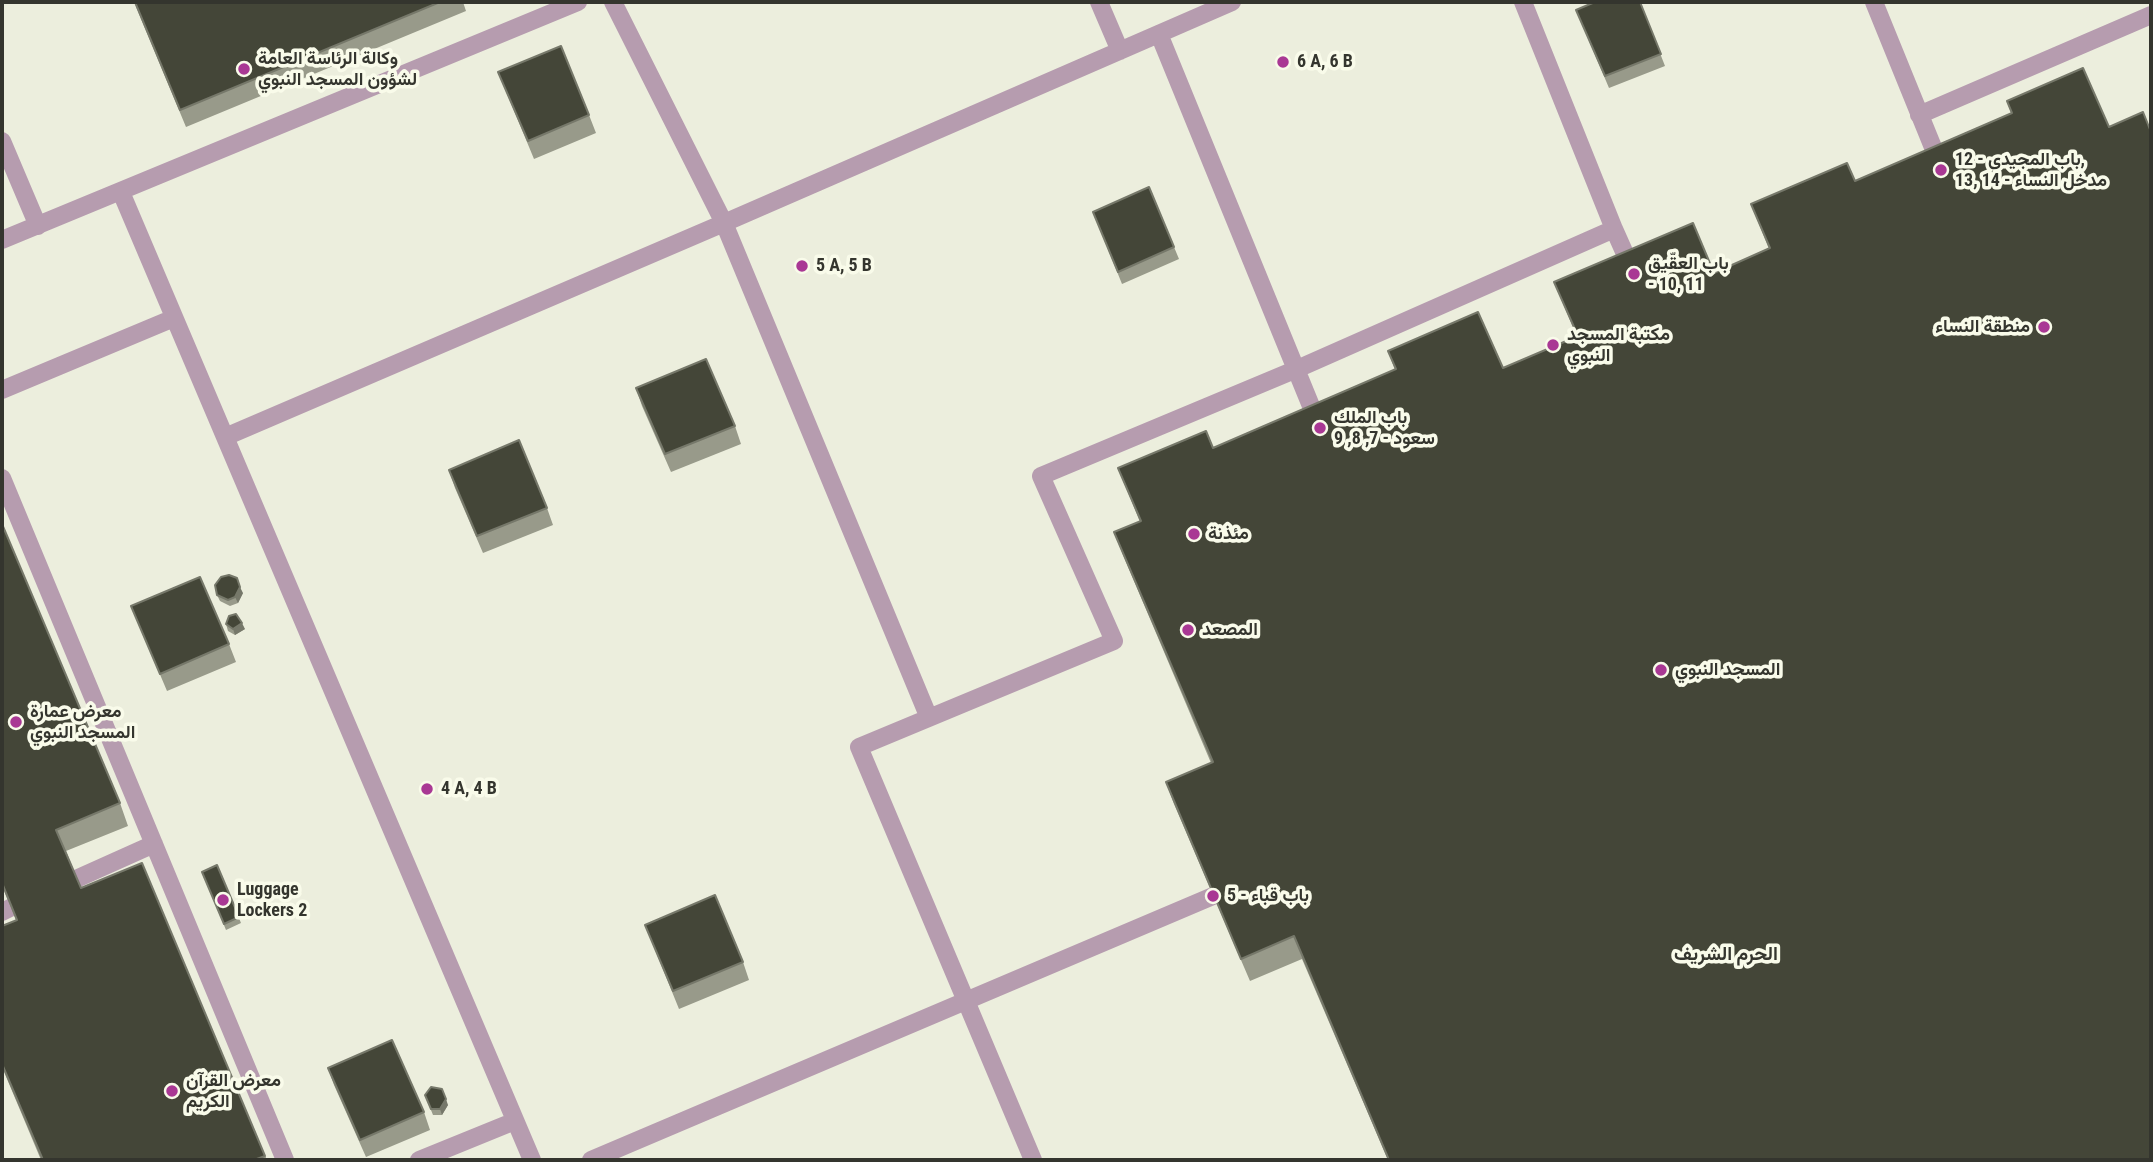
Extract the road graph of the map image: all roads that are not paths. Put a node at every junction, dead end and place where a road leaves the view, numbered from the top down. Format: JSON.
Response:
{"nodes":[{"id":1,"x":578,"y":2,"type":"edge"},
{"id":2,"x":613,"y":2,"type":"edge"},
{"id":3,"x":1099,"y":2,"type":"edge"},
{"id":4,"x":1232,"y":2,"type":"edge"},
{"id":5,"x":1523,"y":2,"type":"edge"},
{"id":6,"x":1874,"y":2,"type":"edge"},
{"id":7,"x":2151,"y":15,"type":"edge"},
{"id":8,"x":1159,"y":34,"type":"junction"},
{"id":9,"x":1120,"y":51,"type":"junction"},
{"id":10,"x":1919,"y":115,"type":"junction"},
{"id":11,"x":2,"y":141,"type":"edge"},
{"id":12,"x":1941,"y":170,"type":"edge"},
{"id":13,"x":121,"y":192,"type":"junction"},
{"id":14,"x":724,"y":223,"type":"junction"},
{"id":15,"x":38,"y":226,"type":"junction"},
{"id":16,"x":1615,"y":229,"type":"junction"},
{"id":17,"x":2,"y":240,"type":"edge"},
{"id":18,"x":1634,"y":274,"type":"edge"},
{"id":19,"x":174,"y":318,"type":"junction"},
{"id":20,"x":1297,"y":369,"type":"junction"},
{"id":21,"x":2,"y":390,"type":"edge"},
{"id":22,"x":1320,"y":428,"type":"edge"},
{"id":23,"x":225,"y":437,"type":"junction"},
{"id":24,"x":2,"y":478,"type":"edge"},
{"id":25,"x":929,"y":718,"type":"junction"},
{"id":26,"x":154,"y":844,"type":"junction"},
{"id":27,"x":76,"y":879,"type":"edge"},
{"id":28,"x":1213,"y":896,"type":"edge"},
{"id":29,"x":966,"y":1002,"type":"junction"},
{"id":30,"x":515,"y":1121,"type":"junction"},
{"id":31,"x":285,"y":1160,"type":"edge"},
{"id":32,"x":419,"y":1160,"type":"edge"},
{"id":33,"x":532,"y":1160,"type":"edge"},
{"id":34,"x":591,"y":1160,"type":"edge"},
{"id":35,"x":1033,"y":1160,"type":"edge"}],
"edges":[{"from":1,"to":13,"type":"street"},
{"from":2,"to":14,"type":"street"},
{"from":3,"to":9,"type":"street"},
{"from":4,"to":8,"type":"street"},
{"from":5,"to":16,"type":"street"},
{"from":6,"to":10,"type":"street"},
{"from":7,"to":10,"type":"street"},
{"from":8,"to":9,"type":"street"},
{"from":8,"to":20,"type":"street"},
{"from":9,"to":14,"type":"street"},
{"from":10,"to":12,"type":"street"},
{"from":11,"to":15,"type":"street"},
{"from":13,"to":15,"type":"street"},
{"from":13,"to":19,"type":"street"},
{"from":14,"to":23,"type":"street"},
{"from":14,"to":25,"type":"street"},
{"from":15,"to":17,"type":"street"},
{"from":16,"to":18,"type":"street"},
{"from":16,"to":20,"type":"street"},
{"from":19,"to":21,"type":"street"},
{"from":19,"to":23,"type":"street"},
{"from":20,"to":22,"type":"street"},
{"from":20,"to":25,"type":"street"},
{"from":23,"to":30,"type":"street"},
{"from":24,"to":26,"type":"street"},
{"from":25,"to":29,"type":"street"},
{"from":26,"to":27,"type":"street"},
{"from":26,"to":31,"type":"street"},
{"from":28,"to":29,"type":"street"},
{"from":29,"to":34,"type":"street"},
{"from":29,"to":35,"type":"street"},
{"from":30,"to":32,"type":"street"},
{"from":30,"to":33,"type":"street"}]}
